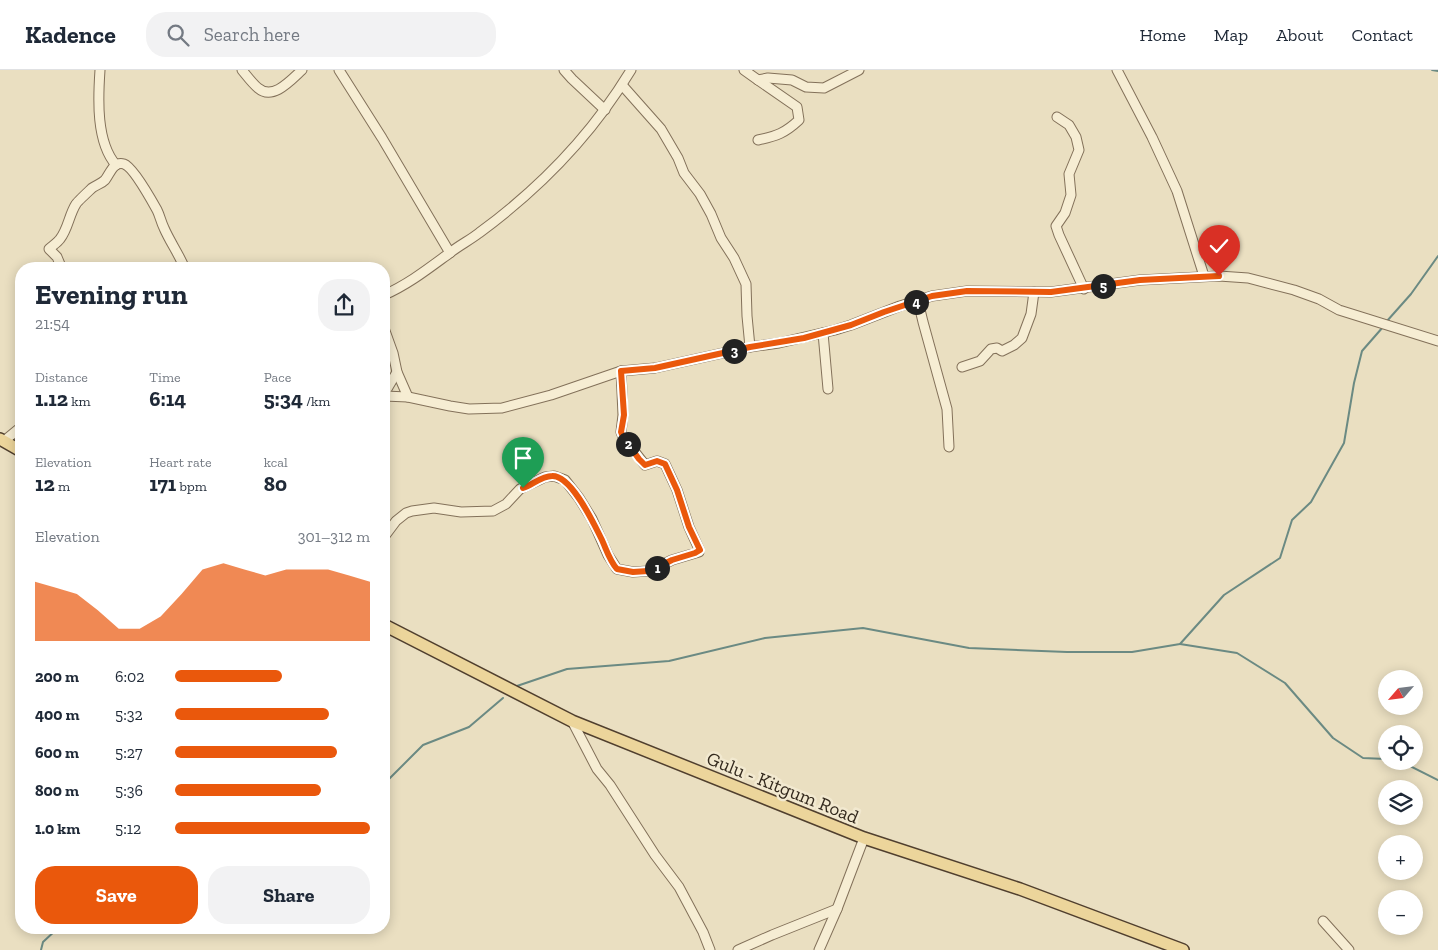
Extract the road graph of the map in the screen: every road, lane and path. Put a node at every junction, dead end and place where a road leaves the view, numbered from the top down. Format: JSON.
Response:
{"nodes":[{"id":1,"x":100,"y":70,"type":"edge"},
{"id":2,"x":242,"y":70,"type":"edge"},
{"id":3,"x":302,"y":70,"type":"edge"},
{"id":4,"x":339,"y":70,"type":"edge"},
{"id":5,"x":564,"y":70,"type":"edge"},
{"id":6,"x":631,"y":70,"type":"edge"},
{"id":7,"x":744,"y":70,"type":"edge"},
{"id":8,"x":858,"y":70,"type":"edge"},
{"id":9,"x":1116,"y":70,"type":"edge"},
{"id":10,"x":758,"y":80,"type":"junction"},
{"id":11,"x":622,"y":85,"type":"junction"},
{"id":12,"x":605,"y":110,"type":"junction"},
{"id":13,"x":1057,"y":117,"type":"dead end"},
{"id":14,"x":758,"y":140,"type":"dead end"},
{"id":15,"x":116,"y":165,"type":"junction"},
{"id":16,"x":450,"y":252,"type":"junction"},
{"id":17,"x":59,"y":262,"type":"edge"},
{"id":18,"x":182,"y":262,"type":"edge"},
{"id":19,"x":1204,"y":276,"type":"junction"},
{"id":20,"x":1084,"y":288,"type":"junction"},
{"id":21,"x":390,"y":292,"type":"edge"},
{"id":22,"x":1034,"y":292,"type":"junction"},
{"id":23,"x":918,"y":301,"type":"junction"},
{"id":24,"x":823,"y":333,"type":"junction"},
{"id":25,"x":1438,"y":341,"type":"edge"},
{"id":26,"x":390,"y":344,"type":"edge"},
{"id":27,"x":750,"y":347,"type":"junction"},
{"id":28,"x":962,"y":367,"type":"dead end"},
{"id":29,"x":621,"y":371,"type":"junction"},
{"id":30,"x":397,"y":372,"type":"junction"},
{"id":31,"x":390,"y":384,"type":"edge"},
{"id":32,"x":828,"y":389,"type":"dead end"},
{"id":33,"x":390,"y":396,"type":"edge"},
{"id":34,"x":408,"y":397,"type":"junction"},
{"id":35,"x":15,"y":431,"type":"edge"},
{"id":36,"x":2,"y":440,"type":"edge"},
{"id":37,"x":949,"y":447,"type":"dead end"},
{"id":38,"x":15,"y":448,"type":"edge"},
{"id":39,"x":390,"y":530,"type":"edge"},
{"id":40,"x":390,"y":628,"type":"edge"},
{"id":41,"x":572,"y":721,"type":"junction"},
{"id":42,"x":864,"y":838,"type":"junction"},
{"id":43,"x":837,"y":909,"type":"junction"},
{"id":44,"x":1323,"y":921,"type":"dead end"},
{"id":45,"x":710,"y":950,"type":"edge"},
{"id":46,"x":738,"y":950,"type":"edge"},
{"id":47,"x":819,"y":950,"type":"edge"},
{"id":48,"x":1182,"y":950,"type":"edge"},
{"id":49,"x":1349,"y":950,"type":"edge"}],
"edges":[{"from":1,"to":15,"type":"street"},
{"from":2,"to":3,"type":"street"},
{"from":4,"to":16,"type":"street"},
{"from":5,"to":12,"type":"street"},
{"from":6,"to":11,"type":"street"},
{"from":7,"to":10,"type":"street"},
{"from":8,"to":10,"type":"street"},
{"from":9,"to":19,"type":"street"},
{"from":10,"to":14,"type":"street"},
{"from":11,"to":12,"type":"street"},
{"from":11,"to":27,"type":"street"},
{"from":12,"to":16,"type":"street"},
{"from":13,"to":20,"type":"street"},
{"from":15,"to":17,"type":"street"},
{"from":15,"to":18,"type":"street"},
{"from":16,"to":21,"type":"street"},
{"from":19,"to":20,"type":"street"},
{"from":19,"to":25,"type":"street"},
{"from":20,"to":22,"type":"street"},
{"from":22,"to":23,"type":"street"},
{"from":22,"to":28,"type":"street"},
{"from":23,"to":24,"type":"street"},
{"from":23,"to":37,"type":"street"},
{"from":24,"to":27,"type":"street"},
{"from":24,"to":32,"type":"street"},
{"from":26,"to":30,"type":"street"},
{"from":27,"to":29,"type":"street"},
{"from":29,"to":34,"type":"street"},
{"from":29,"to":39,"type":"street"},
{"from":30,"to":31,"type":"street"},
{"from":30,"to":34,"type":"street"},
{"from":33,"to":34,"type":"street"},
{"from":35,"to":36,"type":"street"},
{"from":36,"to":38,"type":"main road"},
{"from":40,"to":41,"type":"main road","name":"Gulu - Kitgum Road"},
{"from":41,"to":42,"type":"main road","name":"Gulu - Kitgum Road"},
{"from":41,"to":45,"type":"street"},
{"from":42,"to":43,"type":"street"},
{"from":42,"to":48,"type":"main road","name":"Gulu - Kitgum Road"},
{"from":43,"to":46,"type":"street"},
{"from":43,"to":47,"type":"street"},
{"from":44,"to":49,"type":"street"}]}
